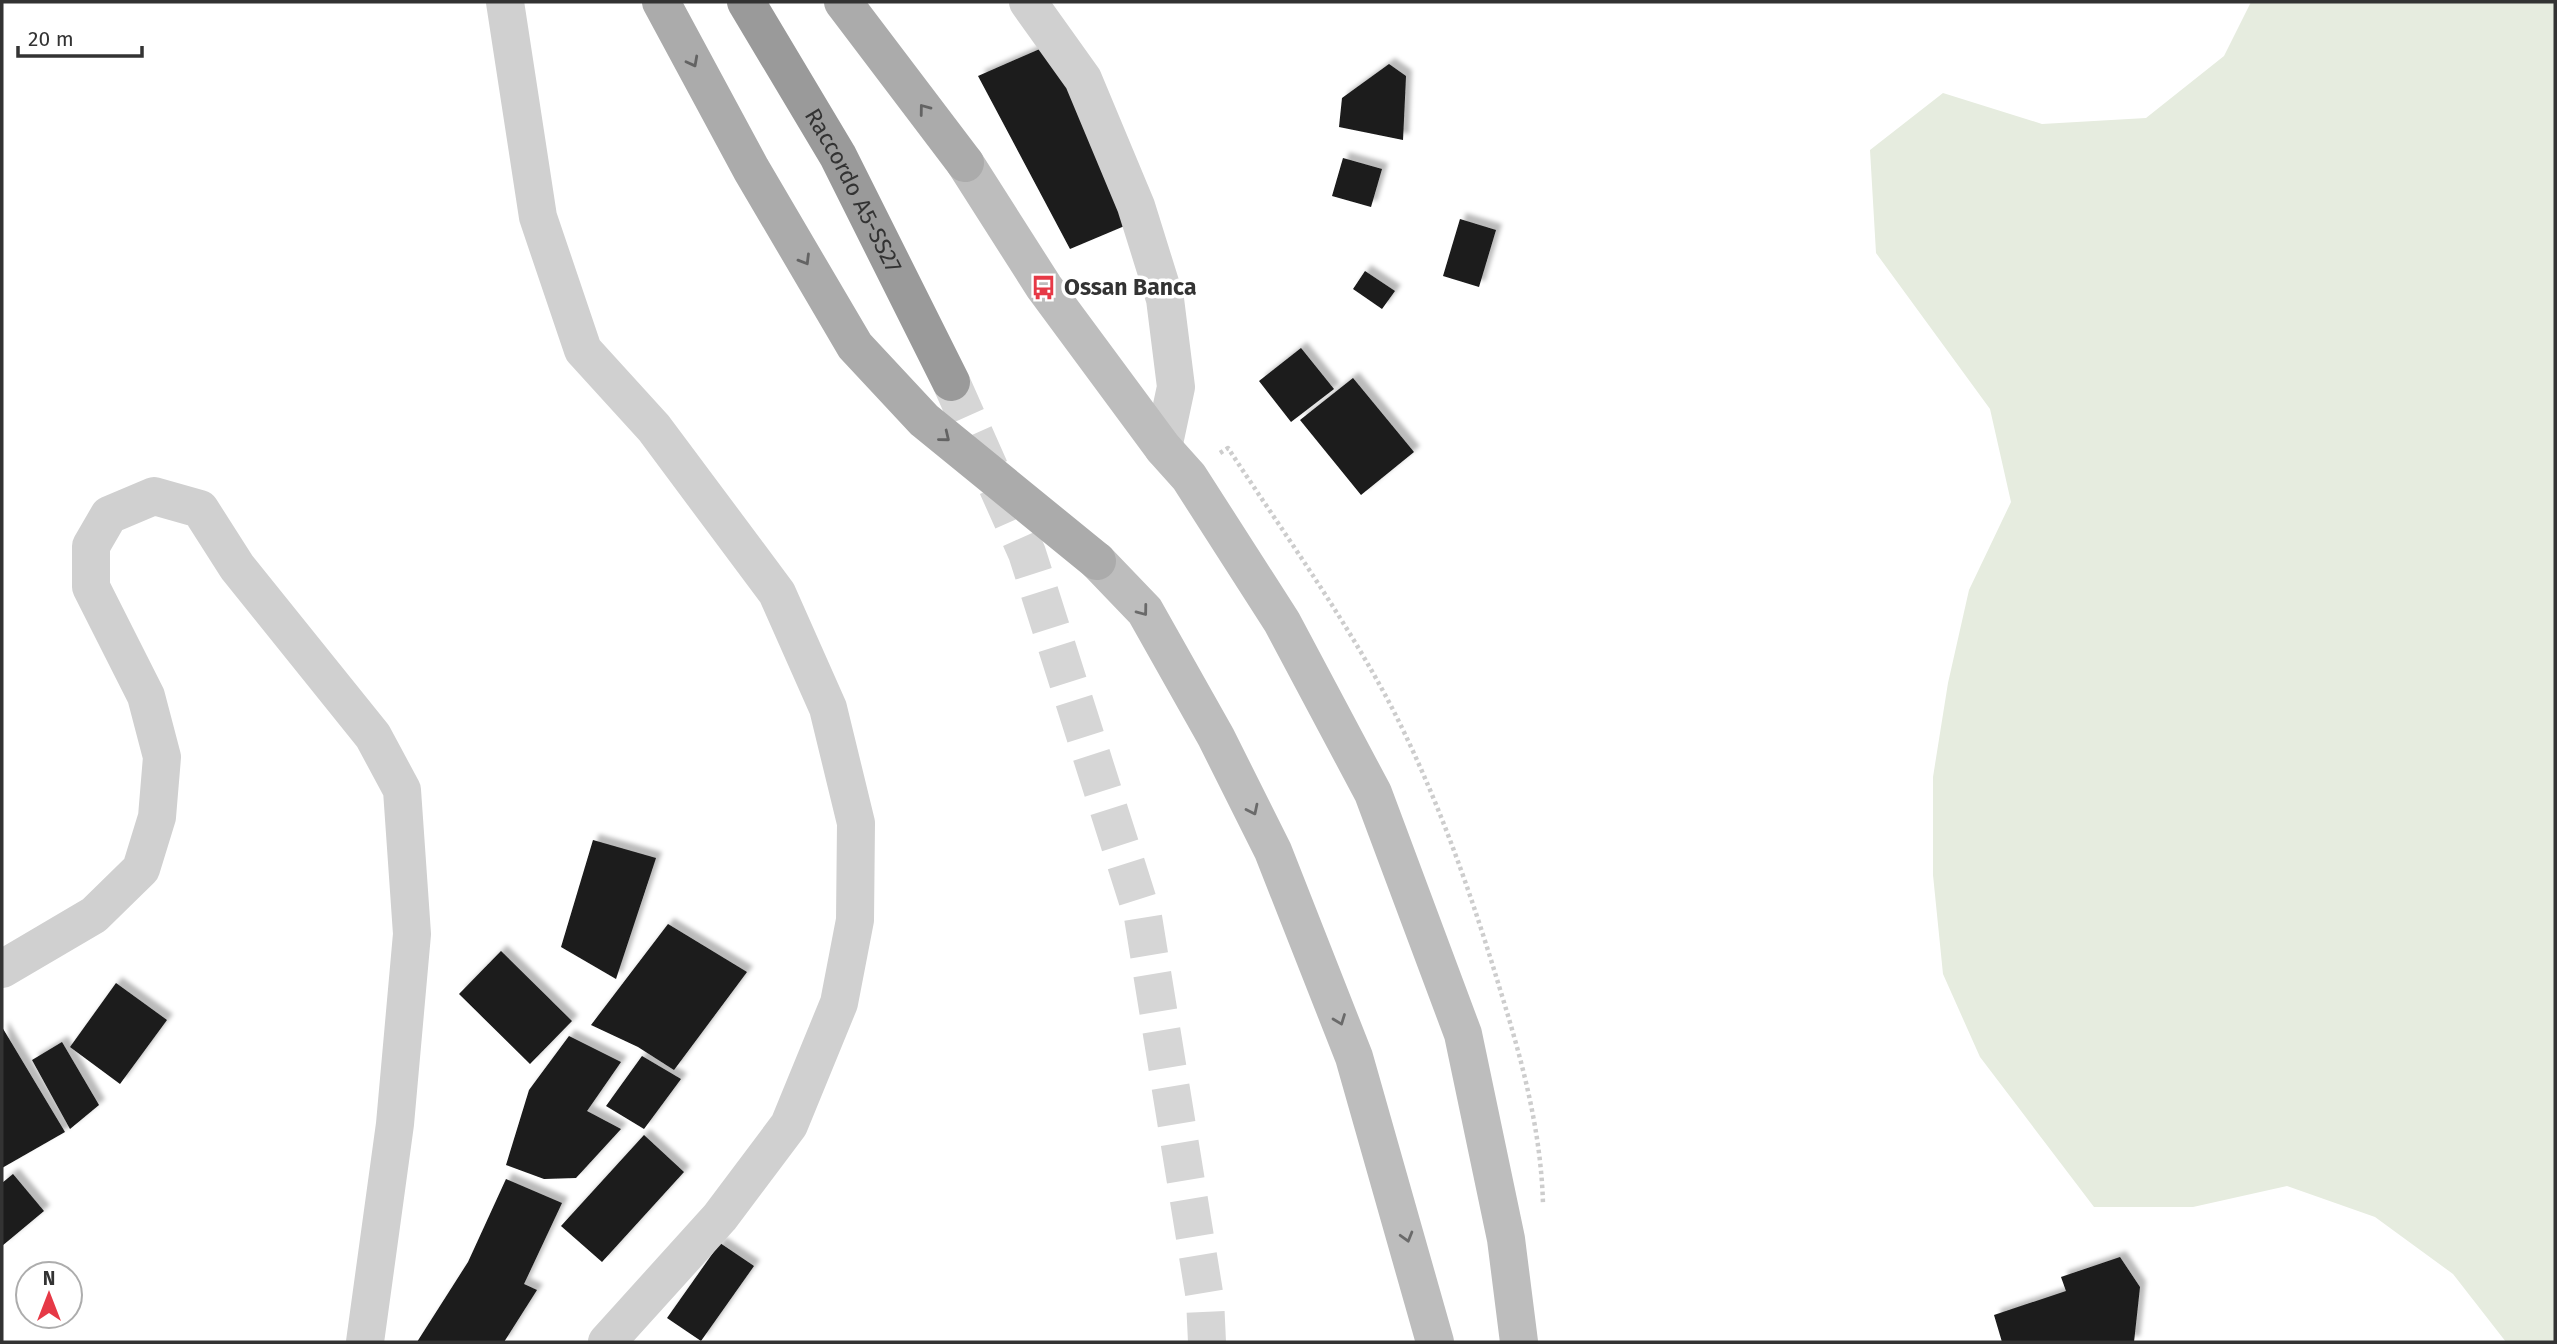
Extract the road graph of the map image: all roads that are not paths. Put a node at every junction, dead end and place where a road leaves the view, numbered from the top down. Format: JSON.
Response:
{"nodes":[{"id":1,"x":505,"y":2,"type":"edge"},
{"id":2,"x":661,"y":2,"type":"edge"},
{"id":3,"x":746,"y":2,"type":"edge"},
{"id":4,"x":843,"y":2,"type":"edge"},
{"id":5,"x":1028,"y":2,"type":"edge"},
{"id":6,"x":951,"y":382,"type":"tunnel mouth"},
{"id":7,"x":1163,"y":448,"type":"junction"},
{"id":8,"x":2,"y":970,"type":"edge"},
{"id":9,"x":365,"y":1342,"type":"edge"},
{"id":10,"x":607,"y":1342,"type":"edge"},
{"id":11,"x":1435,"y":1342,"type":"edge"},
{"id":12,"x":1519,"y":1342,"type":"edge"}],
"edges":[{"from":1,"to":10,"type":"street"},
{"from":2,"to":11,"type":"main road","one_way":true},
{"from":3,"to":6,"type":"highway","name":"Raccordo A5-SS27"},
{"from":7,"to":4,"type":"main road","one_way":true},
{"from":5,"to":7,"type":"street"},
{"from":7,"to":12,"type":"main road"},
{"from":8,"to":9,"type":"street"}]}
